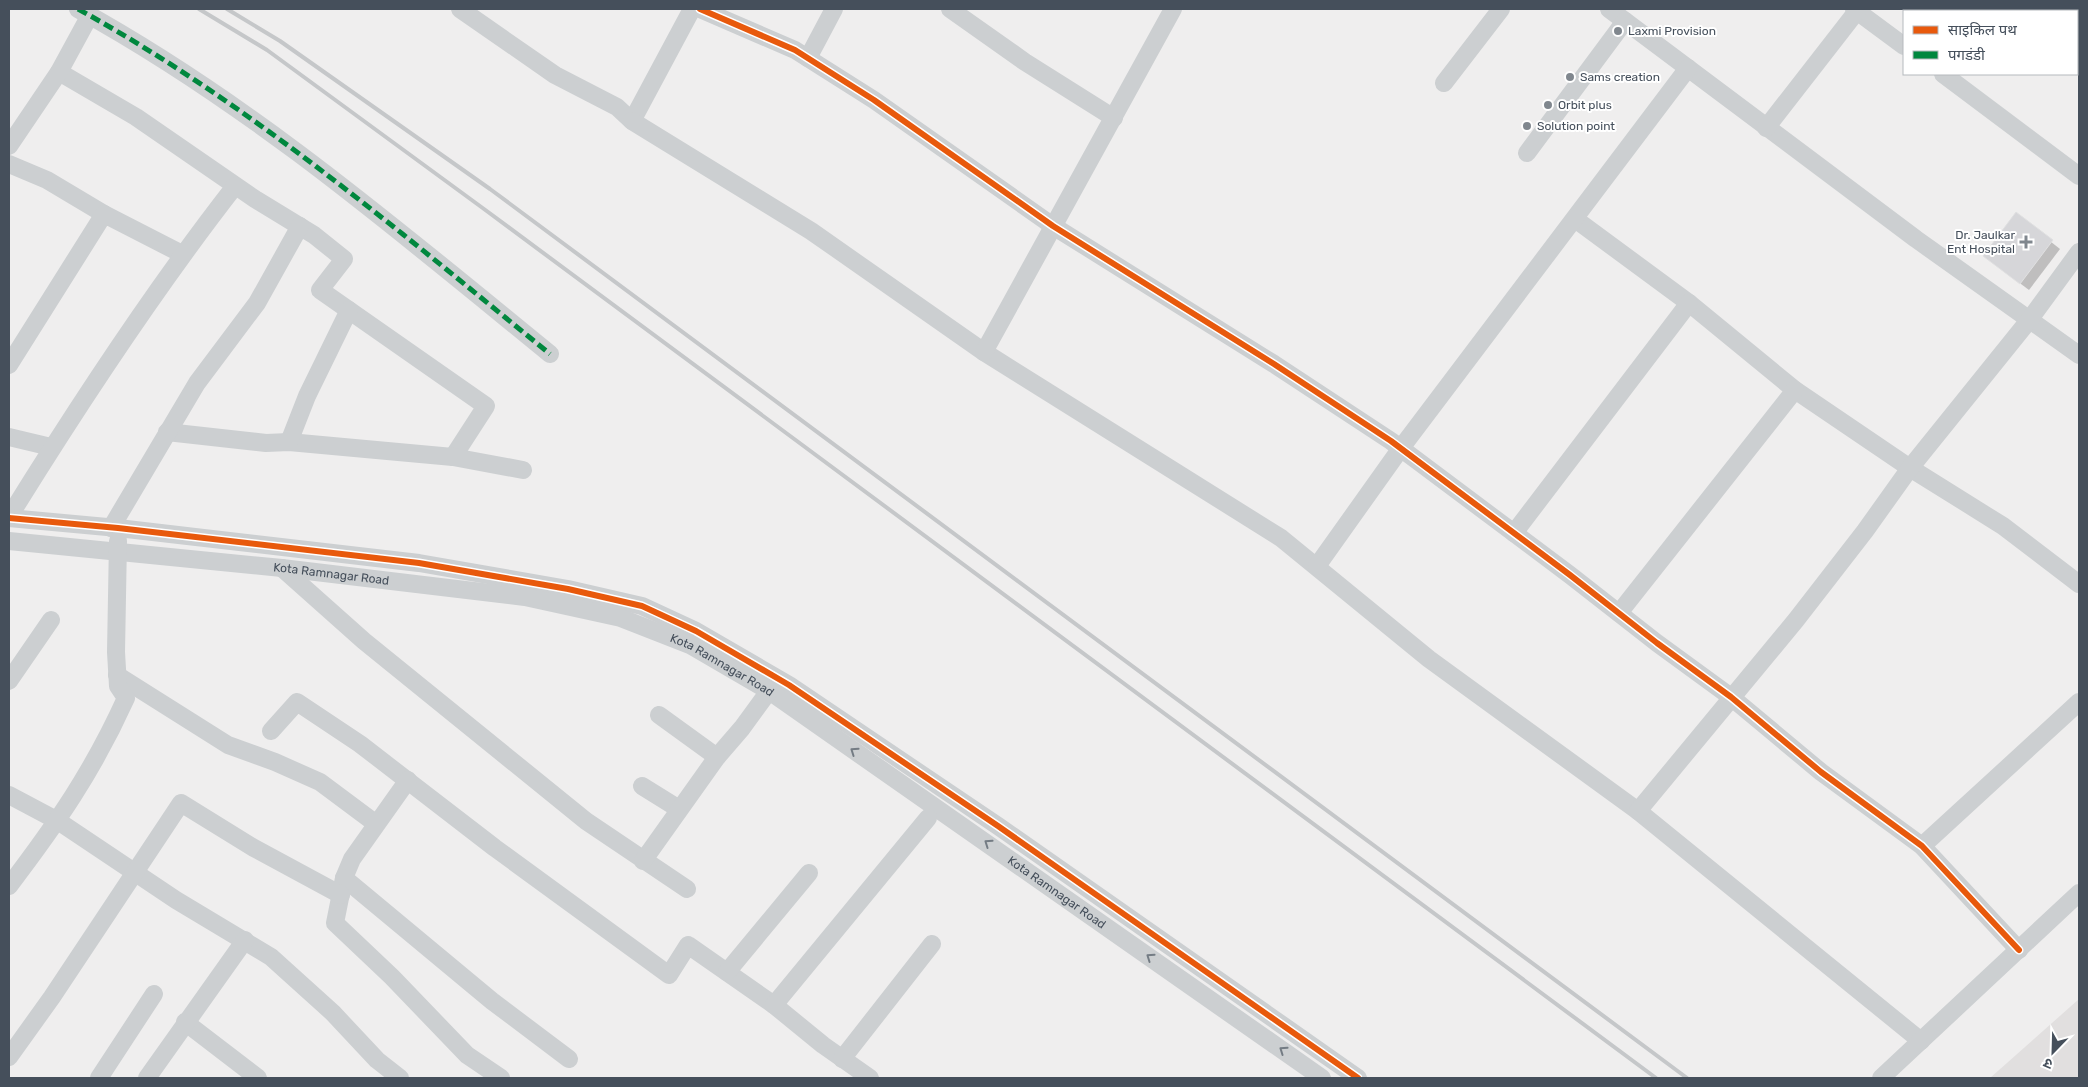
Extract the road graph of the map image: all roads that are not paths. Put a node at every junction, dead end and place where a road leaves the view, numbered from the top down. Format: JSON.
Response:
{"nodes":[{"id":1,"x":460,"y":9,"type":"edge"},
{"id":2,"x":692,"y":9,"type":"edge"},
{"id":3,"x":700,"y":9,"type":"edge"},
{"id":4,"x":834,"y":9,"type":"edge"},
{"id":5,"x":950,"y":9,"type":"edge"},
{"id":6,"x":1173,"y":9,"type":"edge"},
{"id":7,"x":1501,"y":9,"type":"edge"},
{"id":8,"x":1609,"y":9,"type":"edge"},
{"id":9,"x":1856,"y":10,"type":"edge"},
{"id":10,"x":84,"y":12,"type":"edge"},
{"id":11,"x":1625,"y":21,"type":"junction"},
{"id":12,"x":1903,"y":45,"type":"edge"},
{"id":13,"x":808,"y":58,"type":"junction"},
{"id":14,"x":1688,"y":68,"type":"junction"},
{"id":15,"x":59,"y":72,"type":"junction"},
{"id":16,"x":1944,"y":75,"type":"edge"},
{"id":17,"x":1444,"y":83,"type":"dead end"},
{"id":18,"x":1114,"y":118,"type":"junction"},
{"id":19,"x":632,"y":121,"type":"junction"},
{"id":20,"x":1766,"y":128,"type":"junction"},
{"id":21,"x":9,"y":146,"type":"edge"},
{"id":22,"x":1528,"y":153,"type":"dead end"},
{"id":23,"x":9,"y":164,"type":"edge"},
{"id":24,"x":2079,"y":176,"type":"edge"},
{"id":25,"x":235,"y":186,"type":"junction"},
{"id":26,"x":104,"y":214,"type":"junction"},
{"id":27,"x":1575,"y":219,"type":"junction"},
{"id":28,"x":300,"y":226,"type":"junction"},
{"id":29,"x":1053,"y":226,"type":"junction"},
{"id":30,"x":2079,"y":252,"type":"edge"},
{"id":31,"x":182,"y":254,"type":"junction"},
{"id":32,"x":1689,"y":303,"type":"junction"},
{"id":33,"x":349,"y":310,"type":"junction"},
{"id":34,"x":2030,"y":319,"type":"junction"},
{"id":35,"x":984,"y":352,"type":"junction"},
{"id":36,"x":550,"y":354,"type":"dead end"},
{"id":37,"x":2079,"y":354,"type":"edge"},
{"id":38,"x":9,"y":365,"type":"edge"},
{"id":39,"x":1795,"y":390,"type":"junction"},
{"id":40,"x":167,"y":432,"type":"junction"},
{"id":41,"x":9,"y":437,"type":"edge"},
{"id":42,"x":289,"y":442,"type":"junction"},
{"id":43,"x":51,"y":447,"type":"junction"},
{"id":44,"x":1401,"y":448,"type":"junction"},
{"id":45,"x":453,"y":457,"type":"junction"},
{"id":46,"x":1910,"y":468,"type":"junction"},
{"id":47,"x":523,"y":470,"type":"dead end"},
{"id":48,"x":9,"y":518,"type":"edge"},
{"id":49,"x":115,"y":528,"type":"junction"},
{"id":50,"x":1514,"y":533,"type":"junction"},
{"id":51,"x":9,"y":541,"type":"edge"},
{"id":52,"x":118,"y":550,"type":"junction"},
{"id":53,"x":1316,"y":566,"type":"junction"},
{"id":54,"x":282,"y":568,"type":"junction"},
{"id":55,"x":2079,"y":584,"type":"edge"},
{"id":56,"x":1619,"y":613,"type":"junction"},
{"id":57,"x":51,"y":620,"type":"dead end"},
{"id":58,"x":117,"y":675,"type":"junction"},
{"id":59,"x":9,"y":681,"type":"edge"},
{"id":60,"x":769,"y":691,"type":"junction"},
{"id":61,"x":1731,"y":697,"type":"junction"},
{"id":62,"x":2079,"y":702,"type":"edge"},
{"id":63,"x":659,"y":715,"type":"dead end"},
{"id":64,"x":271,"y":731,"type":"dead end"},
{"id":65,"x":717,"y":757,"type":"junction"},
{"id":66,"x":408,"y":780,"type":"junction"},
{"id":67,"x":642,"y":786,"type":"dead end"},
{"id":68,"x":9,"y":796,"type":"edge"},
{"id":69,"x":679,"y":810,"type":"junction"},
{"id":70,"x":1638,"y":811,"type":"junction"},
{"id":71,"x":928,"y":818,"type":"dead end"},
{"id":72,"x":58,"y":821,"type":"junction"},
{"id":73,"x":375,"y":823,"type":"junction"},
{"id":74,"x":1922,"y":846,"type":"junction"},
{"id":75,"x":643,"y":862,"type":"junction"},
{"id":76,"x":133,"y":872,"type":"junction"},
{"id":77,"x":808,"y":873,"type":"dead end"},
{"id":78,"x":344,"y":878,"type":"junction"},
{"id":79,"x":9,"y":886,"type":"edge"},
{"id":80,"x":687,"y":889,"type":"dead end"},
{"id":81,"x":2079,"y":894,"type":"edge"},
{"id":82,"x":341,"y":895,"type":"junction"},
{"id":83,"x":244,"y":940,"type":"junction"},
{"id":84,"x":932,"y":944,"type":"dead end"},
{"id":85,"x":2019,"y":950,"type":"junction"},
{"id":86,"x":727,"y":972,"type":"junction"},
{"id":87,"x":154,"y":994,"type":"dead end"},
{"id":88,"x":774,"y":1005,"type":"junction"},
{"id":89,"x":185,"y":1022,"type":"junction"},
{"id":90,"x":1921,"y":1041,"type":"junction"},
{"id":91,"x":9,"y":1057,"type":"edge"},
{"id":92,"x":569,"y":1059,"type":"dead end"},
{"id":93,"x":842,"y":1059,"type":"junction"},
{"id":94,"x":99,"y":1078,"type":"edge"},
{"id":95,"x":147,"y":1078,"type":"edge"},
{"id":96,"x":258,"y":1078,"type":"edge"},
{"id":97,"x":400,"y":1078,"type":"edge"},
{"id":98,"x":501,"y":1078,"type":"edge"},
{"id":99,"x":870,"y":1078,"type":"edge"},
{"id":100,"x":1322,"y":1078,"type":"edge"},
{"id":101,"x":1358,"y":1078,"type":"edge"},
{"id":102,"x":1881,"y":1078,"type":"edge"}],
"edges":[{"from":1,"to":19,"type":"street"},
{"from":2,"to":19,"type":"street"},
{"from":3,"to":13,"type":"street"},
{"from":4,"to":13,"type":"street"},
{"from":5,"to":18,"type":"street"},
{"from":6,"to":18,"type":"street"},
{"from":7,"to":17,"type":"street"},
{"from":8,"to":11,"type":"street"},
{"from":9,"to":12,"type":"street"},
{"from":9,"to":20,"type":"street"},
{"from":10,"to":15,"type":"street"},
{"from":10,"to":36,"type":"street"},
{"from":11,"to":14,"type":"street"},
{"from":11,"to":22,"type":"street"},
{"from":13,"to":29,"type":"street"},
{"from":14,"to":20,"type":"street"},
{"from":14,"to":27,"type":"street"},
{"from":15,"to":21,"type":"street"},
{"from":15,"to":25,"type":"street"},
{"from":16,"to":24,"type":"street"},
{"from":18,"to":29,"type":"street"},
{"from":19,"to":35,"type":"street"},
{"from":20,"to":34,"type":"street"},
{"from":23,"to":26,"type":"street"},
{"from":25,"to":28,"type":"street"},
{"from":25,"to":31,"type":"street"},
{"from":26,"to":31,"type":"street"},
{"from":26,"to":38,"type":"street"},
{"from":27,"to":32,"type":"street"},
{"from":27,"to":44,"type":"street"},
{"from":28,"to":33,"type":"street"},
{"from":28,"to":40,"type":"street"},
{"from":29,"to":35,"type":"street"},
{"from":29,"to":44,"type":"street"},
{"from":30,"to":34,"type":"street"},
{"from":31,"to":43,"type":"street"},
{"from":32,"to":39,"type":"street"},
{"from":32,"to":50,"type":"street"},
{"from":33,"to":42,"type":"street"},
{"from":33,"to":45,"type":"street"},
{"from":34,"to":37,"type":"street"},
{"from":34,"to":46,"type":"street"},
{"from":35,"to":53,"type":"street"},
{"from":39,"to":46,"type":"street"},
{"from":39,"to":56,"type":"street"},
{"from":40,"to":42,"type":"street"},
{"from":40,"to":49,"type":"street"},
{"from":41,"to":43,"type":"street"},
{"from":42,"to":45,"type":"street"},
{"from":43,"to":48,"type":"street"},
{"from":44,"to":50,"type":"street"},
{"from":44,"to":53,"type":"street"},
{"from":45,"to":47,"type":"street"},
{"from":46,"to":55,"type":"street"},
{"from":46,"to":61,"type":"street"},
{"from":48,"to":49,"type":"street"},
{"from":49,"to":52,"type":"street"},
{"from":49,"to":101,"type":"street"},
{"from":50,"to":56,"type":"street"},
{"from":51,"to":52,"type":"street","name":"Kota Ramnagar Road"},
{"from":52,"to":54,"type":"street","name":"Kota Ramnagar Road"},
{"from":52,"to":58,"type":"street"},
{"from":53,"to":70,"type":"street"},
{"from":54,"to":60,"type":"street","name":"Kota Ramnagar Road"},
{"from":54,"to":75,"type":"street"},
{"from":56,"to":61,"type":"street"},
{"from":57,"to":59,"type":"street"},
{"from":58,"to":72,"type":"street"},
{"from":58,"to":73,"type":"street"},
{"from":60,"to":65,"type":"street"},
{"from":100,"to":60,"type":"street","name":"Kota Ramnagar Road","one_way":true},
{"from":61,"to":70,"type":"street"},
{"from":61,"to":74,"type":"street"},
{"from":62,"to":74,"type":"street"},
{"from":63,"to":65,"type":"street"},
{"from":64,"to":66,"type":"street"},
{"from":65,"to":69,"type":"street"},
{"from":66,"to":73,"type":"street"},
{"from":66,"to":86,"type":"street"},
{"from":67,"to":69,"type":"street"},
{"from":68,"to":72,"type":"street"},
{"from":69,"to":75,"type":"street"},
{"from":70,"to":90,"type":"street"},
{"from":71,"to":88,"type":"street"},
{"from":72,"to":76,"type":"street"},
{"from":72,"to":79,"type":"street"},
{"from":73,"to":78,"type":"street"},
{"from":74,"to":85,"type":"street"},
{"from":75,"to":80,"type":"street"},
{"from":76,"to":82,"type":"street"},
{"from":76,"to":83,"type":"street"},
{"from":76,"to":91,"type":"street"},
{"from":77,"to":86,"type":"street"},
{"from":78,"to":82,"type":"street"},
{"from":78,"to":92,"type":"street"},
{"from":81,"to":85,"type":"street"},
{"from":82,"to":98,"type":"street"},
{"from":83,"to":89,"type":"street"},
{"from":83,"to":97,"type":"street"},
{"from":84,"to":93,"type":"street"},
{"from":85,"to":90,"type":"street"},
{"from":86,"to":88,"type":"street"},
{"from":87,"to":94,"type":"street"},
{"from":88,"to":93,"type":"street"},
{"from":89,"to":95,"type":"street"},
{"from":89,"to":96,"type":"street"},
{"from":90,"to":102,"type":"street"},
{"from":93,"to":99,"type":"street"}]}
